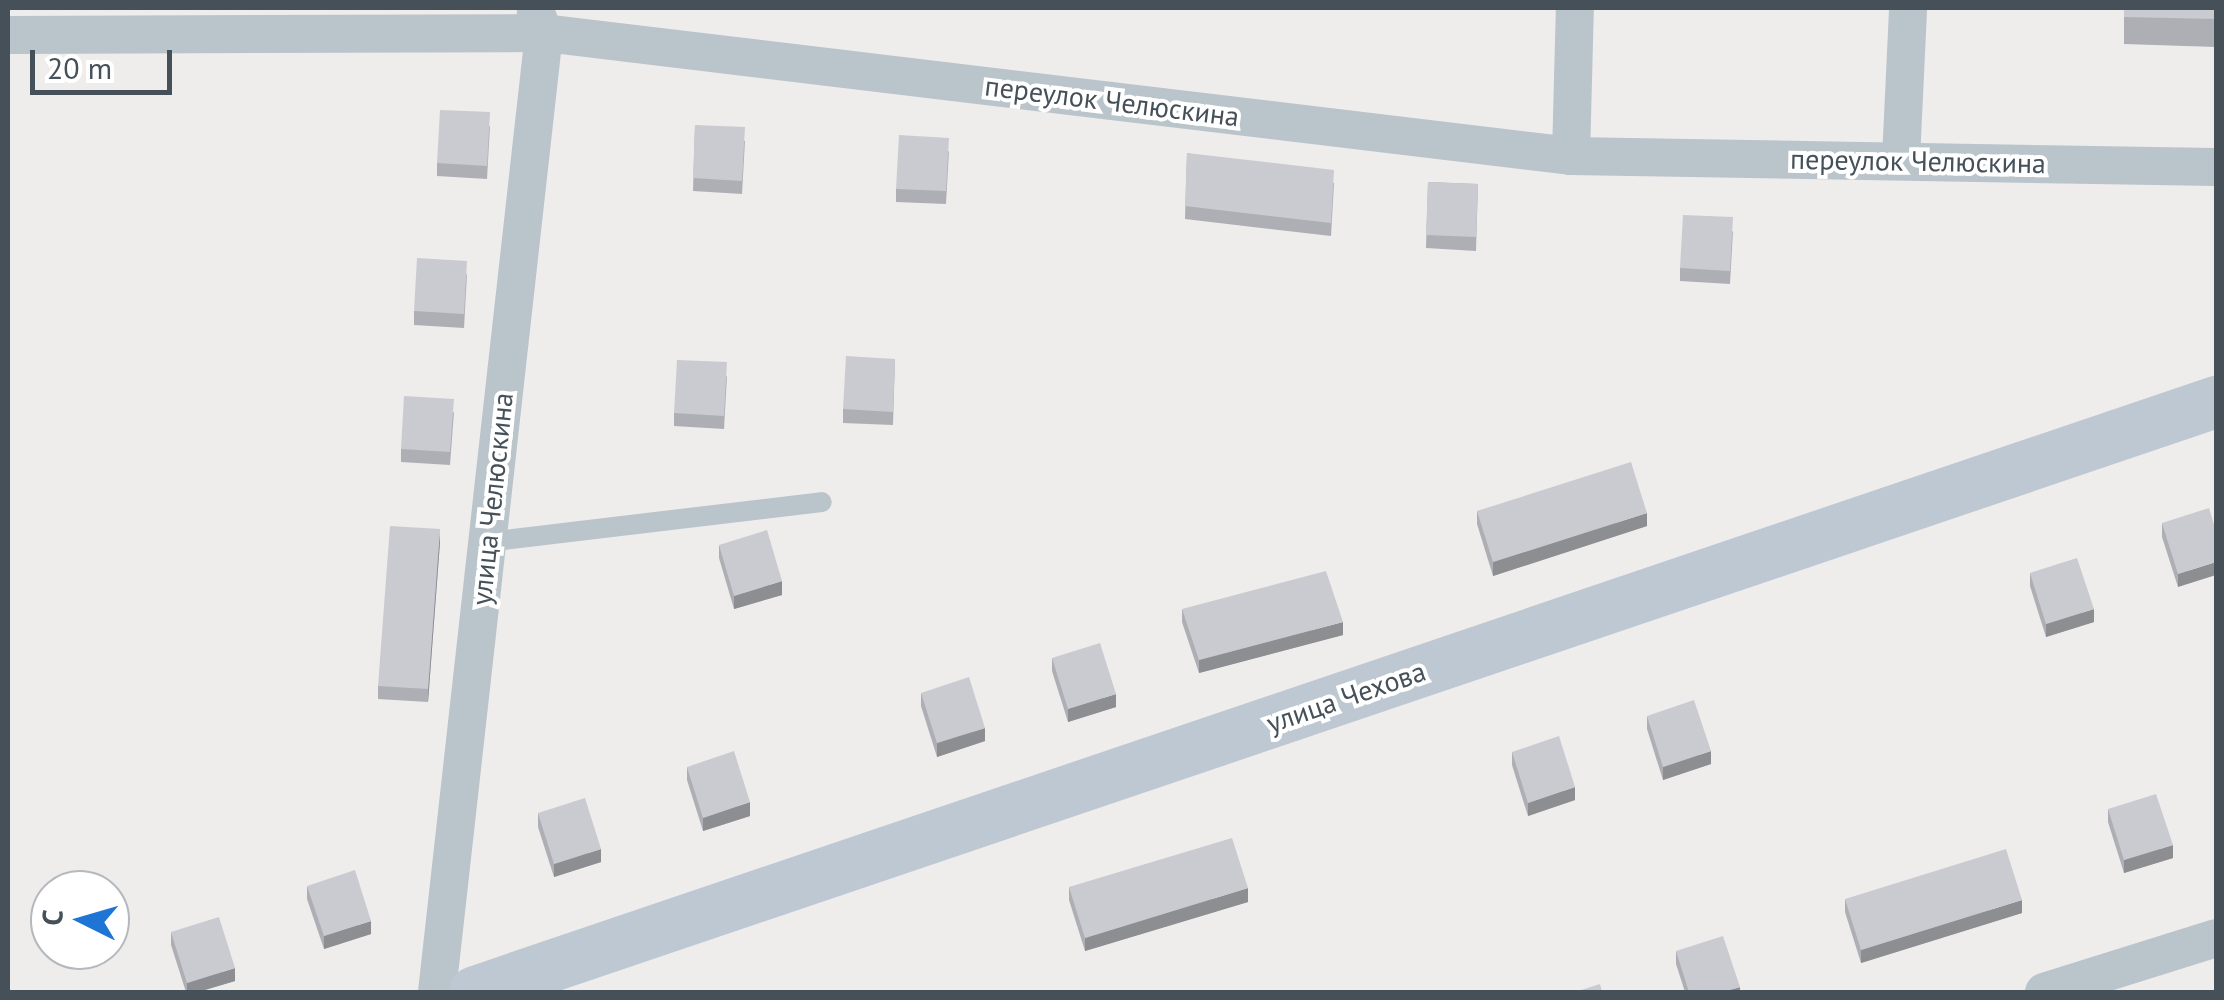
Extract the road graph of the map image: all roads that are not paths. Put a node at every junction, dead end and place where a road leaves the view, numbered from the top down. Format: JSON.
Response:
{"nodes":[{"id":1,"x":1575,"y":8,"type":"edge"},
{"id":2,"x":1908,"y":8,"type":"edge"},
{"id":3,"x":539,"y":20,"type":"edge"},
{"id":4,"x":8,"y":35,"type":"edge"},
{"id":5,"x":1571,"y":156,"type":"junction"},
{"id":6,"x":1902,"y":160,"type":"junction"},
{"id":7,"x":2216,"y":167,"type":"edge"},
{"id":8,"x":2216,"y":402,"type":"edge"},
{"id":9,"x":822,"y":502,"type":"dead end"},
{"id":10,"x":487,"y":542,"type":"junction"},
{"id":11,"x":2216,"y":938,"type":"edge"},
{"id":12,"x":437,"y":992,"type":"edge"},
{"id":13,"x":475,"y":992,"type":"edge"},
{"id":14,"x":2044,"y":992,"type":"edge"}],
"edges":[{"from":1,"to":5,"type":"street"},
{"from":2,"to":6,"type":"street"},
{"from":3,"to":4,"type":"street","name":"переулок Челюскина"},
{"from":3,"to":5,"type":"street","name":"переулок Челюскина"},
{"from":3,"to":10,"type":"street","name":"улица Челюскина"},
{"from":5,"to":6,"type":"street","name":"переулок Челюскина"},
{"from":6,"to":7,"type":"street","name":"переулок Челюскина"},
{"from":8,"to":13,"type":"street","name":"улица Чехова"},
{"from":9,"to":10,"type":"lane"},
{"from":10,"to":12,"type":"street","name":"улица Челюскина"},
{"from":11,"to":14,"type":"street"}]}
